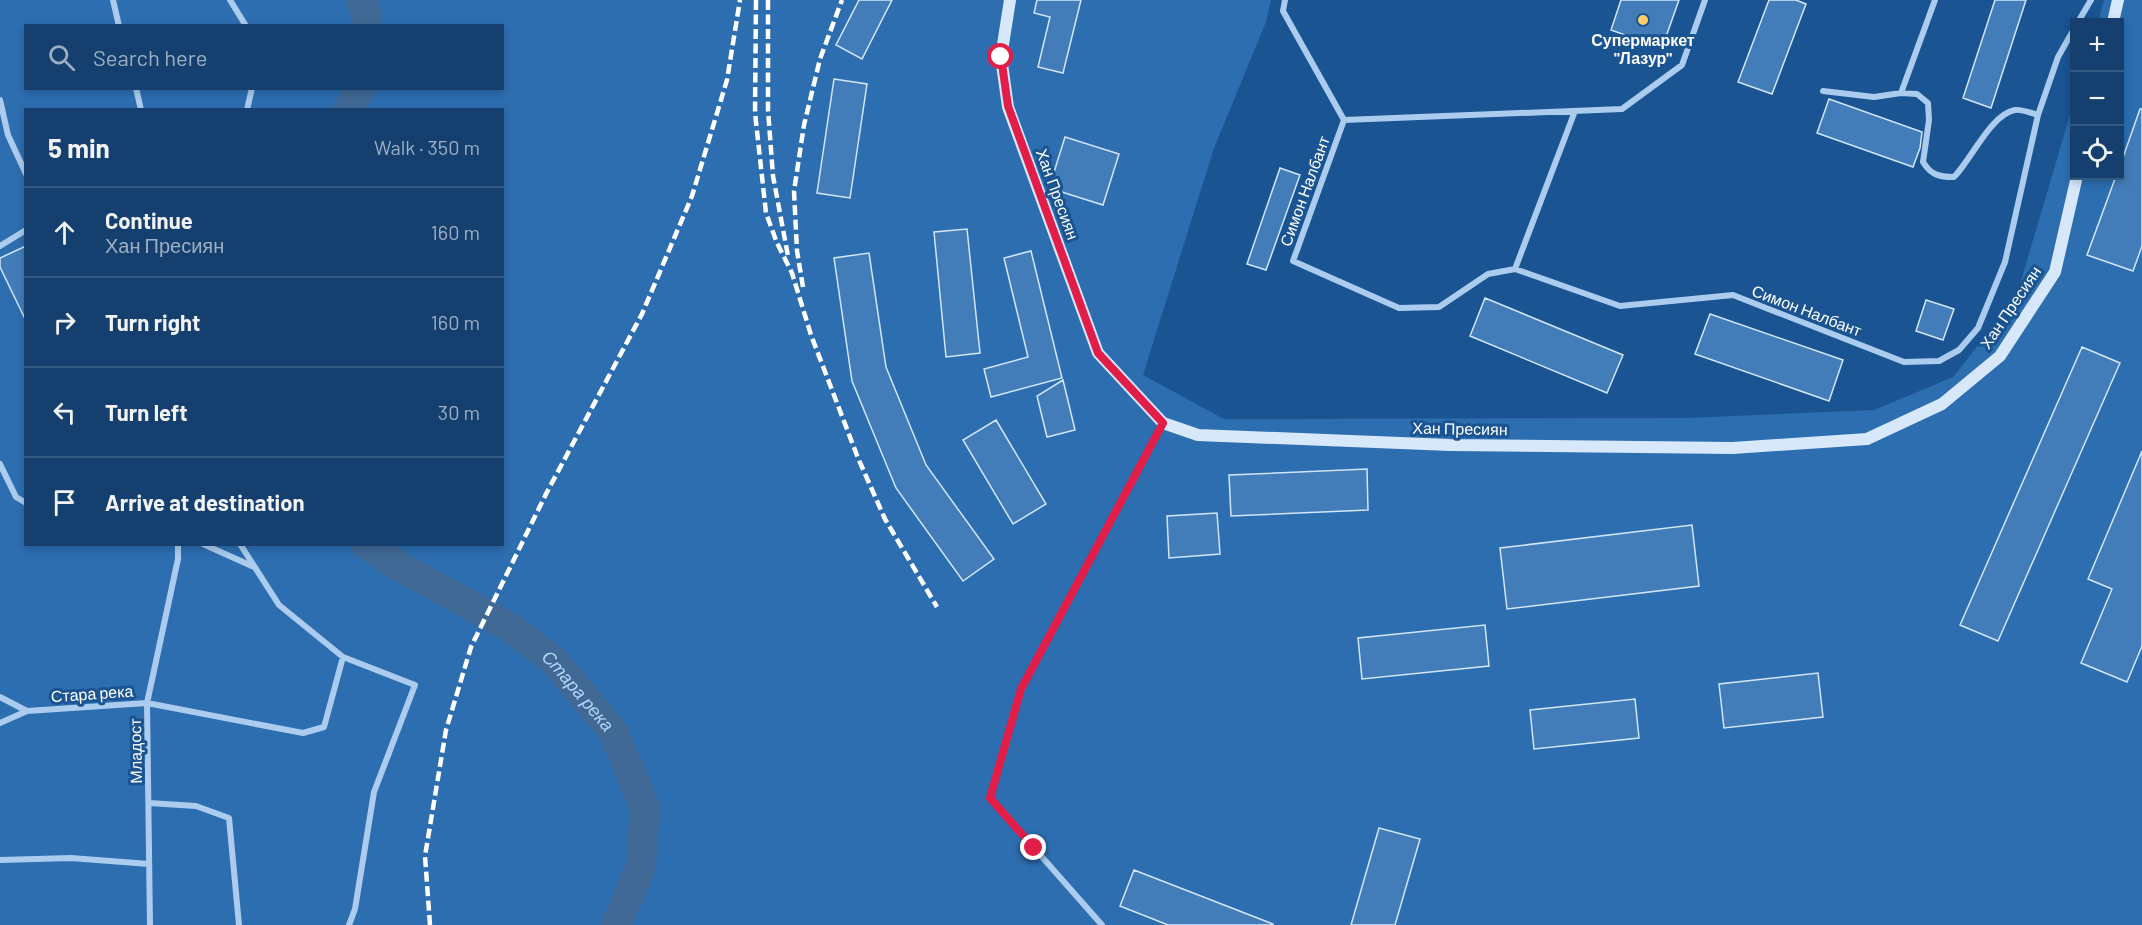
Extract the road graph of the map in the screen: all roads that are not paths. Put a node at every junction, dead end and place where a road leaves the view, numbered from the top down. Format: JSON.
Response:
{"nodes":[{"id":1,"x":113,"y":0,"type":"edge"},
{"id":2,"x":230,"y":0,"type":"edge"},
{"id":3,"x":1010,"y":0,"type":"edge"},
{"id":4,"x":1285,"y":0,"type":"edge"},
{"id":5,"x":1705,"y":0,"type":"edge"},
{"id":6,"x":1935,"y":0,"type":"edge"},
{"id":7,"x":2091,"y":0,"type":"edge"},
{"id":8,"x":2118,"y":0,"type":"edge"},
{"id":9,"x":2080,"y":18,"type":"edge"},
{"id":10,"x":2114,"y":18,"type":"edge"},
{"id":11,"x":119,"y":24,"type":"edge"},
{"id":12,"x":245,"y":24,"type":"edge"},
{"id":13,"x":2070,"y":35,"type":"edge"},
{"id":14,"x":136,"y":90,"type":"edge"},
{"id":15,"x":252,"y":90,"type":"edge"},
{"id":16,"x":1823,"y":91,"type":"dead end"},
{"id":17,"x":1901,"y":93,"type":"junction"},
{"id":18,"x":0,"y":100,"type":"edge"},
{"id":19,"x":141,"y":108,"type":"edge"},
{"id":20,"x":247,"y":108,"type":"edge"},
{"id":21,"x":1575,"y":111,"type":"junction"},
{"id":22,"x":2038,"y":115,"type":"junction"},
{"id":23,"x":1344,"y":120,"type":"junction"},
{"id":24,"x":0,"y":134,"type":"edge"},
{"id":25,"x":8,"y":135,"type":"junction"},
{"id":26,"x":24,"y":170,"type":"edge"},
{"id":27,"x":2076,"y":180,"type":"edge"},
{"id":28,"x":24,"y":231,"type":"edge"},
{"id":29,"x":0,"y":246,"type":"edge"},
{"id":30,"x":1515,"y":269,"type":"junction"},
{"id":31,"x":1163,"y":423,"type":"junction"},
{"id":32,"x":0,"y":464,"type":"edge"},
{"id":33,"x":24,"y":502,"type":"edge"},
{"id":34,"x":178,"y":546,"type":"edge"},
{"id":35,"x":208,"y":546,"type":"edge"},
{"id":36,"x":241,"y":546,"type":"edge"},
{"id":37,"x":255,"y":567,"type":"junction"},
{"id":38,"x":343,"y":657,"type":"junction"},
{"id":39,"x":0,"y":697,"type":"edge"},
{"id":40,"x":147,"y":703,"type":"junction"},
{"id":41,"x":27,"y":711,"type":"junction"},
{"id":42,"x":0,"y":723,"type":"edge"},
{"id":43,"x":149,"y":803,"type":"junction"},
{"id":44,"x":0,"y":860,"type":"edge"},
{"id":45,"x":149,"y":864,"type":"junction"},
{"id":46,"x":150,"y":925,"type":"edge"},
{"id":47,"x":239,"y":925,"type":"edge"},
{"id":48,"x":349,"y":925,"type":"edge"},
{"id":49,"x":1102,"y":925,"type":"edge"}],
"edges":[{"from":1,"to":11,"type":"street"},
{"from":2,"to":12,"type":"street"},
{"from":3,"to":31,"type":"street","name":"Хан Пресиян"},
{"from":4,"to":23,"type":"street"},
{"from":5,"to":21,"type":"street"},
{"from":6,"to":17,"type":"street"},
{"from":7,"to":9,"type":"street"},
{"from":8,"to":10,"type":"street"},
{"from":13,"to":22,"type":"street","name":"Симон Налбант"},
{"from":14,"to":19,"type":"street"},
{"from":15,"to":20,"type":"street"},
{"from":16,"to":17,"type":"street"},
{"from":17,"to":22,"type":"street"},
{"from":18,"to":25,"type":"street"},
{"from":21,"to":23,"type":"street"},
{"from":21,"to":30,"type":"street"},
{"from":22,"to":30,"type":"street","name":"Симон Налбант"},
{"from":23,"to":30,"type":"street","name":"Симон Налбант"},
{"from":24,"to":25,"type":"street"},
{"from":25,"to":26,"type":"street"},
{"from":27,"to":31,"type":"street","name":"Хан Пресиян"},
{"from":28,"to":29,"type":"street"},
{"from":31,"to":49,"type":"street"},
{"from":32,"to":33,"type":"street"},
{"from":34,"to":40,"type":"street","name":"Младост"},
{"from":35,"to":37,"type":"street"},
{"from":36,"to":37,"type":"street"},
{"from":37,"to":38,"type":"street"},
{"from":38,"to":40,"type":"street","name":"Стара река"},
{"from":38,"to":48,"type":"street"},
{"from":39,"to":41,"type":"street"},
{"from":40,"to":41,"type":"street","name":"Стара река"},
{"from":40,"to":43,"type":"street","name":"Младост"},
{"from":41,"to":42,"type":"street","name":"Стара река"},
{"from":43,"to":45,"type":"street","name":"Младост"},
{"from":43,"to":47,"type":"street"},
{"from":44,"to":45,"type":"street"},
{"from":45,"to":46,"type":"street","name":"Младост"}]}
